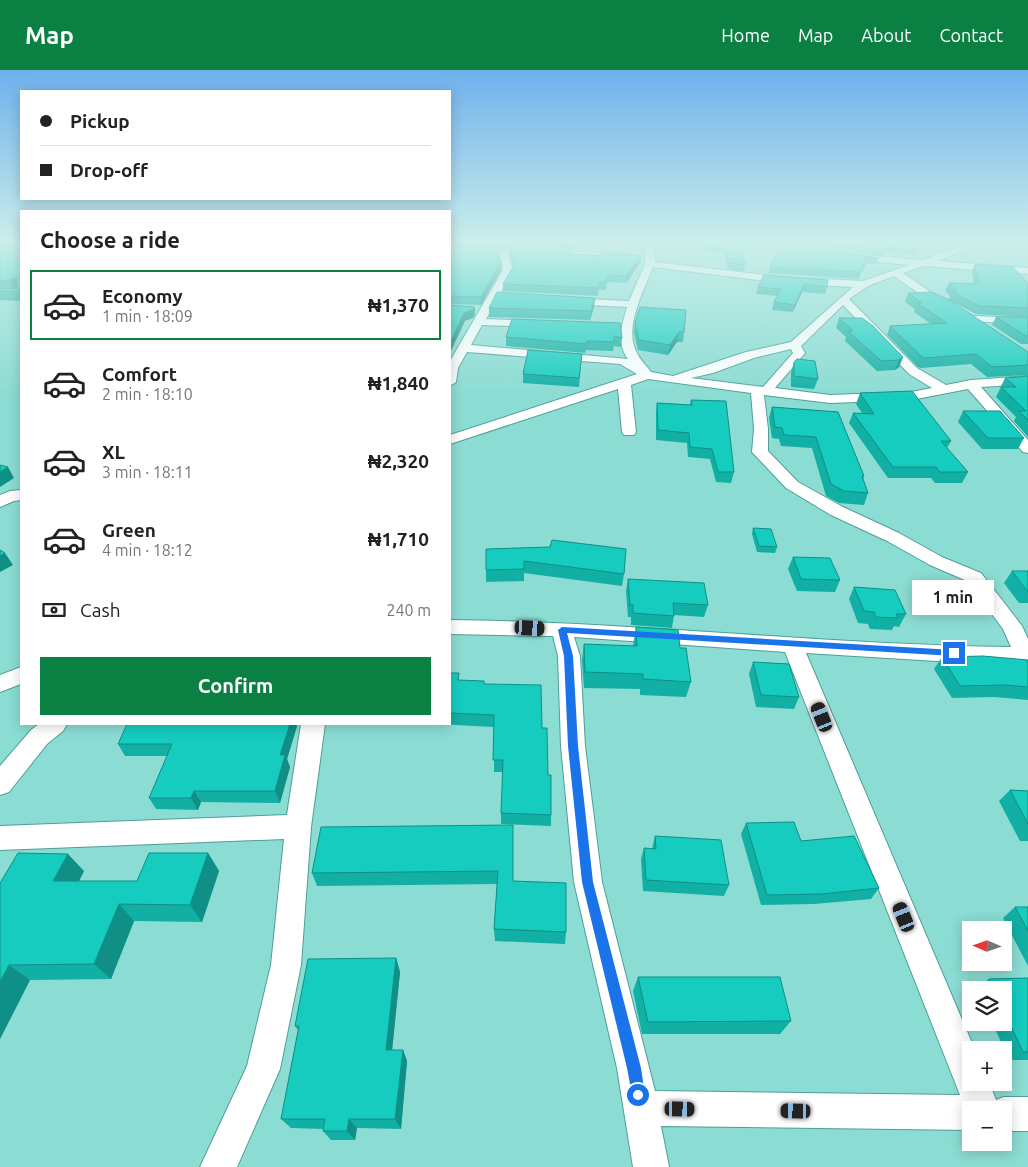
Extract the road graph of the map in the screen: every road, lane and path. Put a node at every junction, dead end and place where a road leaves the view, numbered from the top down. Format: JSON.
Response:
{"nodes":[{"id":1,"x":498,"y":294,"type":"edge"},
{"id":2,"x":637,"y":294,"type":"edge"},
{"id":3,"x":851,"y":294,"type":"edge"},
{"id":4,"x":927,"y":294,"type":"edge"},
{"id":5,"x":558,"y":300,"type":"edge"},
{"id":6,"x":844,"y":300,"type":"junction"},
{"id":7,"x":633,"y":304,"type":"junction"},
{"id":8,"x":965,"y":314,"type":"junction"},
{"id":9,"x":1028,"y":321,"type":"edge"},
{"id":10,"x":478,"y":322,"type":"junction"},
{"id":11,"x":547,"y":324,"type":"edge"},
{"id":12,"x":989,"y":330,"type":"edge"},
{"id":13,"x":795,"y":345,"type":"junction"},
{"id":14,"x":463,"y":348,"type":"junction"},
{"id":15,"x":451,"y":368,"type":"edge"},
{"id":16,"x":647,"y":374,"type":"junction"},
{"id":17,"x":668,"y":379,"type":"junction"},
{"id":18,"x":1028,"y":380,"type":"edge"},
{"id":19,"x":624,"y":384,"type":"junction"},
{"id":20,"x":971,"y":384,"type":"junction"},
{"id":21,"x":943,"y":389,"type":"junction"},
{"id":22,"x":762,"y":390,"type":"junction"},
{"id":23,"x":629,"y":432,"type":"dead end"},
{"id":24,"x":451,"y":440,"type":"edge"},
{"id":25,"x":1028,"y":449,"type":"edge"},
{"id":26,"x":20,"y":495,"type":"edge"},
{"id":27,"x":0,"y":502,"type":"edge"},
{"id":28,"x":451,"y":627,"type":"edge"},
{"id":29,"x":562,"y":630,"type":"junction"},
{"id":30,"x":792,"y":644,"type":"junction"},
{"id":31,"x":1026,"y":657,"type":"edge"},
{"id":32,"x":20,"y":675,"type":"edge"},
{"id":33,"x":0,"y":684,"type":"edge"},
{"id":34,"x":54,"y":725,"type":"edge"},
{"id":35,"x":314,"y":725,"type":"edge"},
{"id":36,"x":0,"y":784,"type":"edge"},
{"id":37,"x":298,"y":827,"type":"junction"},
{"id":38,"x":0,"y":838,"type":"edge"},
{"id":39,"x":962,"y":1058,"type":"edge"},
{"id":40,"x":641,"y":1108,"type":"junction"},
{"id":41,"x":962,"y":1113,"type":"edge"},
{"id":42,"x":1012,"y":1114,"type":"edge"},
{"id":43,"x":1028,"y":1114,"type":"edge"},
{"id":44,"x":218,"y":1167,"type":"edge"},
{"id":45,"x":651,"y":1167,"type":"edge"}],
"edges":[{"from":1,"to":10,"type":"street"},
{"from":2,"to":7,"type":"street"},
{"from":3,"to":6,"type":"street"},
{"from":4,"to":8,"type":"street"},
{"from":5,"to":7,"type":"street"},
{"from":6,"to":13,"type":"street"},
{"from":6,"to":21,"type":"street"},
{"from":7,"to":16,"type":"street"},
{"from":8,"to":9,"type":"street"},
{"from":8,"to":12,"type":"street"},
{"from":10,"to":11,"type":"street"},
{"from":10,"to":14,"type":"street"},
{"from":13,"to":17,"type":"street"},
{"from":13,"to":22,"type":"street"},
{"from":14,"to":15,"type":"street"},
{"from":14,"to":16,"type":"street"},
{"from":16,"to":17,"type":"street"},
{"from":16,"to":19,"type":"street"},
{"from":17,"to":22,"type":"street"},
{"from":18,"to":20,"type":"street"},
{"from":19,"to":23,"type":"street"},
{"from":19,"to":24,"type":"street"},
{"from":20,"to":21,"type":"street"},
{"from":20,"to":25,"type":"street"},
{"from":21,"to":22,"type":"street"},
{"from":22,"to":31,"type":"street"},
{"from":26,"to":27,"type":"street"},
{"from":28,"to":29,"type":"street"},
{"from":29,"to":30,"type":"street"},
{"from":29,"to":40,"type":"street"},
{"from":30,"to":31,"type":"street"},
{"from":30,"to":39,"type":"street"},
{"from":32,"to":33,"type":"street"},
{"from":34,"to":36,"type":"street"},
{"from":35,"to":37,"type":"street"},
{"from":37,"to":38,"type":"street"},
{"from":37,"to":44,"type":"street"},
{"from":40,"to":41,"type":"street"},
{"from":40,"to":45,"type":"street"},
{"from":42,"to":43,"type":"street"}]}
